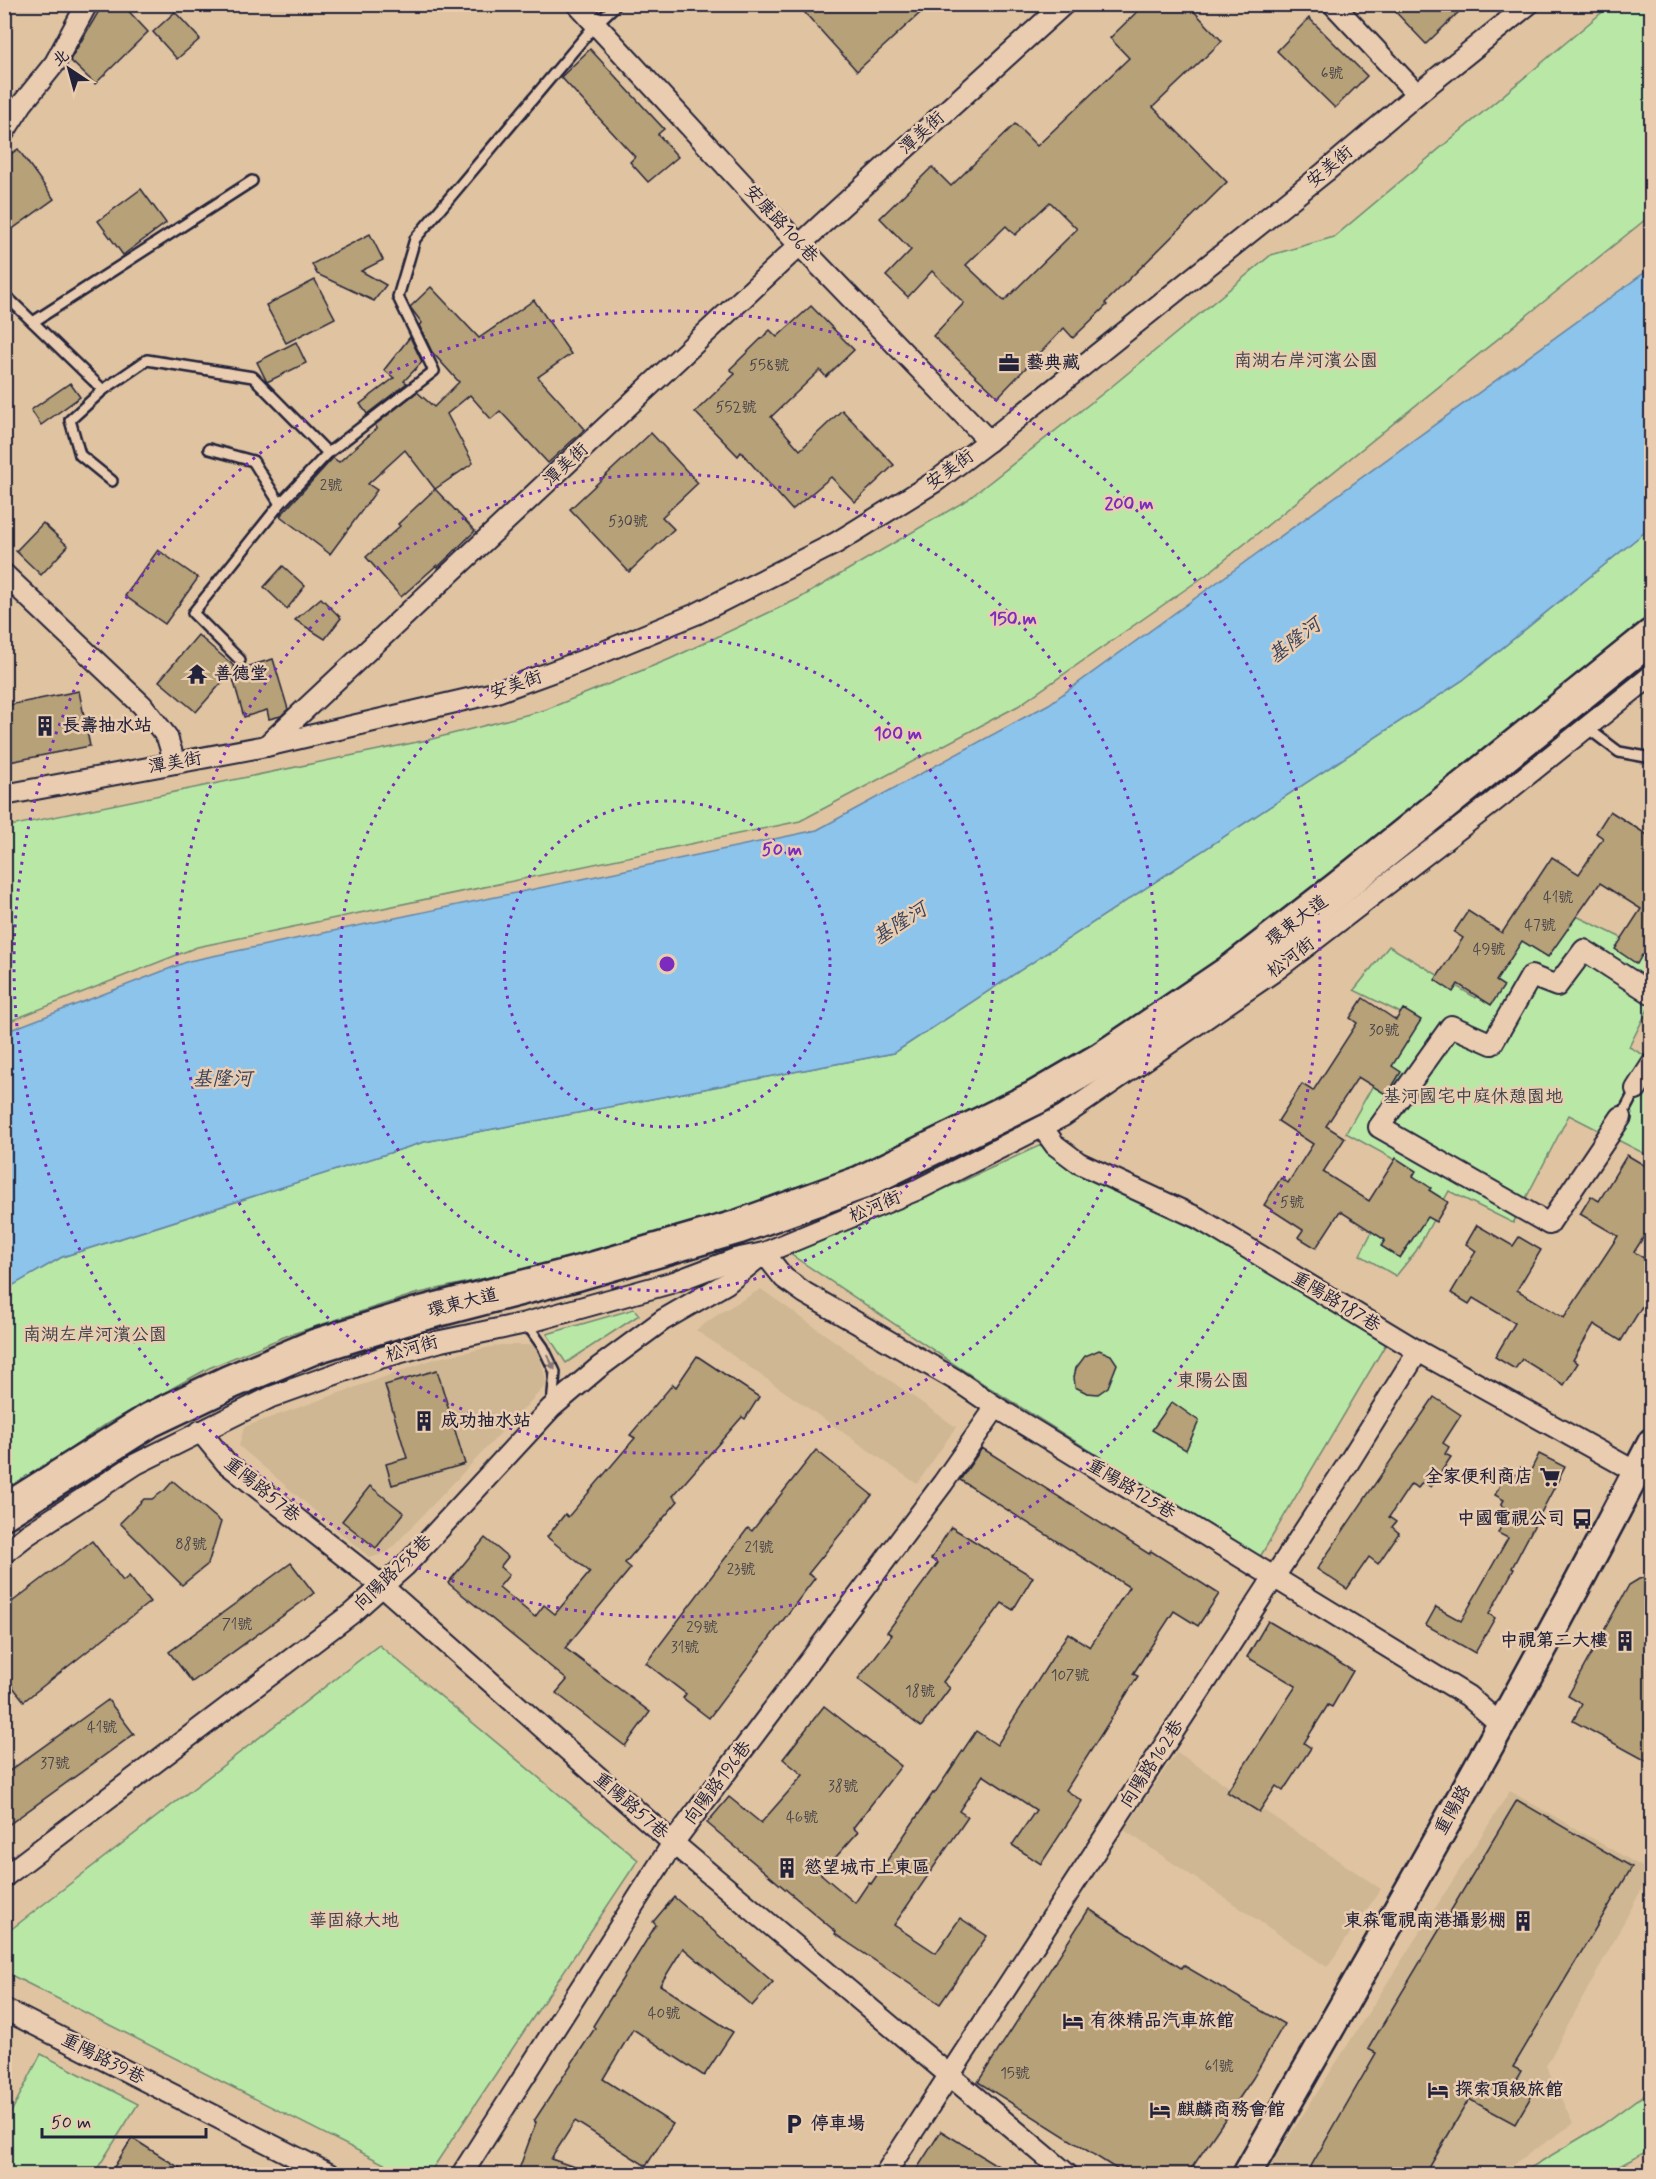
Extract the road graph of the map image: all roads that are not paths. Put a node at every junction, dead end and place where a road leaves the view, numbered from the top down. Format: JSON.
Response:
{"nodes":[{"id":1,"x":87,"y":4,"type":"edge"},
{"id":2,"x":577,"y":4,"type":"edge"},
{"id":3,"x":618,"y":4,"type":"edge"},
{"id":4,"x":1064,"y":4,"type":"edge"},
{"id":5,"x":1333,"y":4,"type":"edge"},
{"id":6,"x":1529,"y":4,"type":"edge"},
{"id":7,"x":595,"y":25,"type":"junction"},
{"id":8,"x":1417,"y":94,"type":"junction"},
{"id":9,"x":4,"y":132,"type":"edge"},
{"id":10,"x":252,"y":181,"type":"dead end"},
{"id":11,"x":800,"y":245,"type":"junction"},
{"id":12,"x":4,"y":294,"type":"edge"},
{"id":13,"x":33,"y":322,"type":"junction"},
{"id":14,"x":103,"y":390,"type":"junction"},
{"id":15,"x":989,"y":441,"type":"junction"},
{"id":16,"x":209,"y":449,"type":"dead end"},
{"id":17,"x":328,"y":453,"type":"junction"},
{"id":18,"x":112,"y":481,"type":"dead end"},
{"id":19,"x":280,"y":504,"type":"junction"},
{"id":20,"x":4,"y":574,"type":"edge"},
{"id":21,"x":1652,"y":637,"type":"edge"},
{"id":22,"x":240,"y":660,"type":"dead end"},
{"id":23,"x":1652,"y":675,"type":"edge"},
{"id":24,"x":1586,"y":727,"type":"junction"},
{"id":25,"x":266,"y":746,"type":"junction"},
{"id":26,"x":1652,"y":758,"type":"edge"},
{"id":27,"x":175,"y":763,"type":"junction"},
{"id":28,"x":4,"y":795,"type":"edge"},
{"id":29,"x":1652,"y":994,"type":"edge"},
{"id":30,"x":1652,"y":1064,"type":"edge"},
{"id":31,"x":1636,"y":1089,"type":"joint"},
{"id":32,"x":1621,"y":1117,"type":"joint"},
{"id":33,"x":1042,"y":1127,"type":"junction"},
{"id":34,"x":765,"y":1253,"type":"junction"},
{"id":35,"x":526,"y":1323,"type":"junction"},
{"id":36,"x":1418,"y":1351,"type":"junction"},
{"id":37,"x":996,"y":1407,"type":"junction"},
{"id":38,"x":551,"y":1408,"type":"junction"},
{"id":39,"x":200,"y":1431,"type":"junction"},
{"id":40,"x":1652,"y":1442,"type":"edge"},
{"id":41,"x":1635,"y":1472,"type":"junction"},
{"id":42,"x":4,"y":1513,"type":"edge"},
{"id":43,"x":4,"y":1553,"type":"edge"},
{"id":44,"x":1274,"y":1577,"type":"junction"},
{"id":45,"x":382,"y":1586,"type":"junction"},
{"id":46,"x":1500,"y":1724,"type":"junction"},
{"id":47,"x":674,"y":1843,"type":"junction"},
{"id":48,"x":4,"y":1877,"type":"edge"},
{"id":49,"x":4,"y":2009,"type":"edge"},
{"id":50,"x":950,"y":2074,"type":"junction"},
{"id":51,"x":329,"y":2175,"type":"edge"},
{"id":52,"x":462,"y":2175,"type":"edge"},
{"id":53,"x":885,"y":2175,"type":"edge"},
{"id":54,"x":1067,"y":2175,"type":"edge"},
{"id":55,"x":1247,"y":2175,"type":"edge"}],
"edges":[{"from":1,"to":9,"type":"street"},
{"from":2,"to":7,"type":"street","name":"安康路106巷"},
{"from":3,"to":7,"type":"lane"},
{"from":4,"to":11,"type":"street","name":"潭美街"},
{"from":5,"to":8,"type":"street"},
{"from":6,"to":8,"type":"street","name":"安美街"},
{"from":7,"to":11,"type":"street","name":"安康路106巷"},
{"from":7,"to":17,"type":"lane"},
{"from":8,"to":15,"type":"street","name":"安美街"},
{"from":10,"to":13,"type":"lane"},
{"from":11,"to":15,"type":"street","name":"安康路106巷"},
{"from":11,"to":25,"type":"street","name":"潭美街"},
{"from":12,"to":13,"type":"lane"},
{"from":13,"to":14,"type":"lane"},
{"from":14,"to":17,"type":"lane"},
{"from":14,"to":18,"type":"lane"},
{"from":15,"to":25,"type":"street","name":"安美街"},
{"from":16,"to":19,"type":"lane"},
{"from":17,"to":19,"type":"lane"},
{"from":19,"to":22,"type":"lane"},
{"from":20,"to":27,"type":"street"},
{"from":21,"to":42,"type":"highway","name":"環東大道"},
{"from":23,"to":24,"type":"street","name":"松河街"},
{"from":24,"to":26,"type":"lane"},
{"from":24,"to":33,"type":"street","name":"松河街"},
{"from":25,"to":27,"type":"street","name":"潭美街"},
{"from":27,"to":28,"type":"street","name":"潭美街"},
{"from":29,"to":32,"type":"street"},
{"from":30,"to":31,"type":"street"},
{"from":31,"to":32,"type":"lane"},
{"from":33,"to":34,"type":"street","name":"松河街"},
{"from":33,"to":36,"type":"street","name":"重陽路187巷"},
{"from":34,"to":35,"type":"street","name":"松河街"},
{"from":34,"to":37,"type":"street","name":"重陽路125巷"},
{"from":34,"to":38,"type":"street","name":"向陽路258巷"},
{"from":35,"to":38,"type":"lane","one_way":true},
{"from":35,"to":39,"type":"street","name":"松河街"},
{"from":36,"to":41,"type":"street","name":"重陽路187巷"},
{"from":36,"to":44,"type":"street","name":"向陽路162巷"},
{"from":37,"to":44,"type":"street","name":"重陽路125巷"},
{"from":37,"to":47,"type":"street","name":"向陽路196巷"},
{"from":38,"to":45,"type":"street","name":"向陽路258巷"},
{"from":39,"to":43,"type":"street","name":"松河街"},
{"from":39,"to":45,"type":"street","name":"重陽路57巷"},
{"from":40,"to":41,"type":"street","name":"重陽路"},
{"from":41,"to":46,"type":"street","name":"重陽路"},
{"from":44,"to":46,"type":"street","name":"重陽路125巷"},
{"from":44,"to":50,"type":"street","name":"向陽路162巷"},
{"from":45,"to":47,"type":"street","name":"重陽路57巷"},
{"from":45,"to":48,"type":"street","name":"向陽路258巷"},
{"from":46,"to":55,"type":"street","name":"重陽路"},
{"from":47,"to":50,"type":"street","name":"重陽路57巷"},
{"from":47,"to":52,"type":"street","name":"向陽路196巷"},
{"from":49,"to":51,"type":"street","name":"重陽路39巷"},
{"from":50,"to":53,"type":"street","name":"向陽路162巷"},
{"from":50,"to":54,"type":"street","name":"重陽路57巷"}]}
